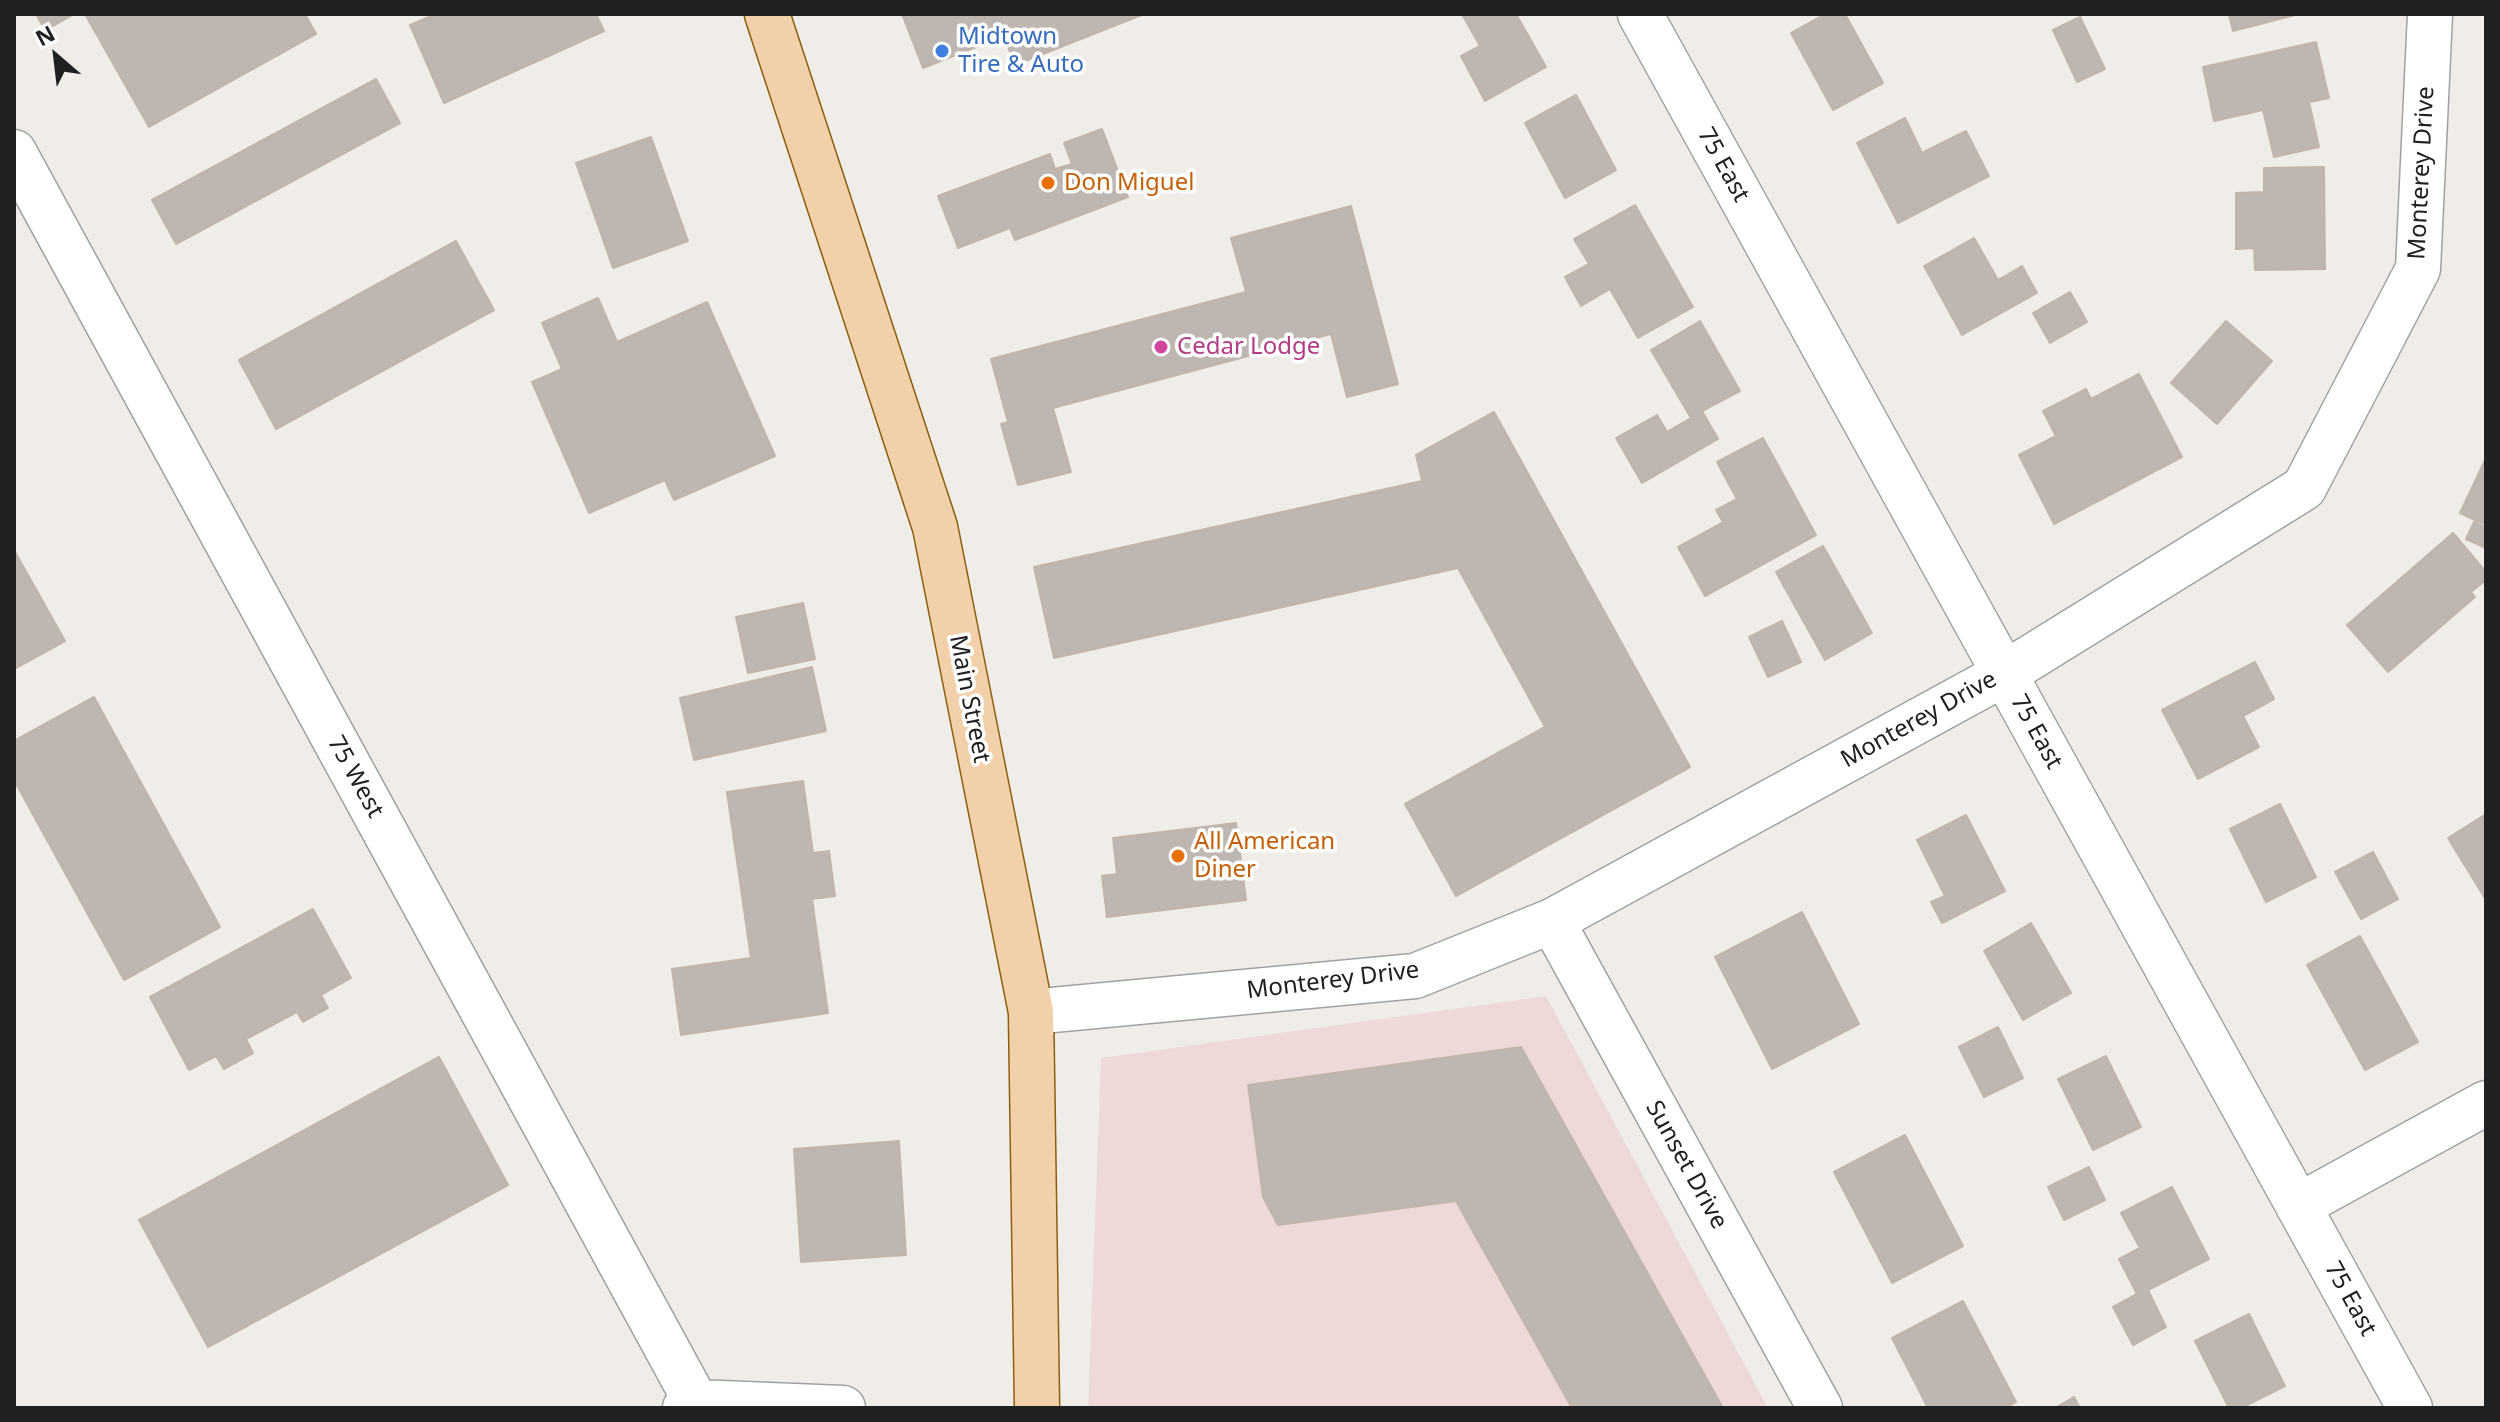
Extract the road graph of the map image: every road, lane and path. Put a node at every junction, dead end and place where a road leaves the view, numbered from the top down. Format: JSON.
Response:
{"nodes":[{"id":1,"x":767,"y":14,"type":"edge"},
{"id":2,"x":1640,"y":14,"type":"edge"},
{"id":3,"x":2430,"y":14,"type":"edge"},
{"id":4,"x":14,"y":152,"type":"edge"},
{"id":5,"x":2004,"y":674,"type":"junction"},
{"id":6,"x":1552,"y":921,"type":"junction"},
{"id":7,"x":1031,"y":1012,"type":"junction"},
{"id":8,"x":2486,"y":1103,"type":"edge"},
{"id":9,"x":2298,"y":1206,"type":"junction"},
{"id":10,"x":691,"y":1405,"type":"edge"},
{"id":11,"x":843,"y":1408,"type":"edge"},
{"id":12,"x":1037,"y":1408,"type":"edge"},
{"id":13,"x":1820,"y":1408,"type":"edge"},
{"id":14,"x":2410,"y":1408,"type":"edge"}],
"edges":[{"from":1,"to":7,"type":"main road","name":"Main Street"},
{"from":2,"to":5,"type":"street","name":"75 East"},
{"from":3,"to":5,"type":"street","name":"Monterey Drive"},
{"from":4,"to":10,"type":"street","name":"75 West"},
{"from":5,"to":6,"type":"street","name":"Monterey Drive"},
{"from":5,"to":9,"type":"street","name":"75 East"},
{"from":6,"to":7,"type":"street","name":"Monterey Drive"},
{"from":6,"to":13,"type":"street","name":"Sunset Drive"},
{"from":7,"to":12,"type":"main road","name":"Main Street"},
{"from":8,"to":9,"type":"street"},
{"from":9,"to":14,"type":"street","name":"75 East"},
{"from":10,"to":11,"type":"street"}]}
